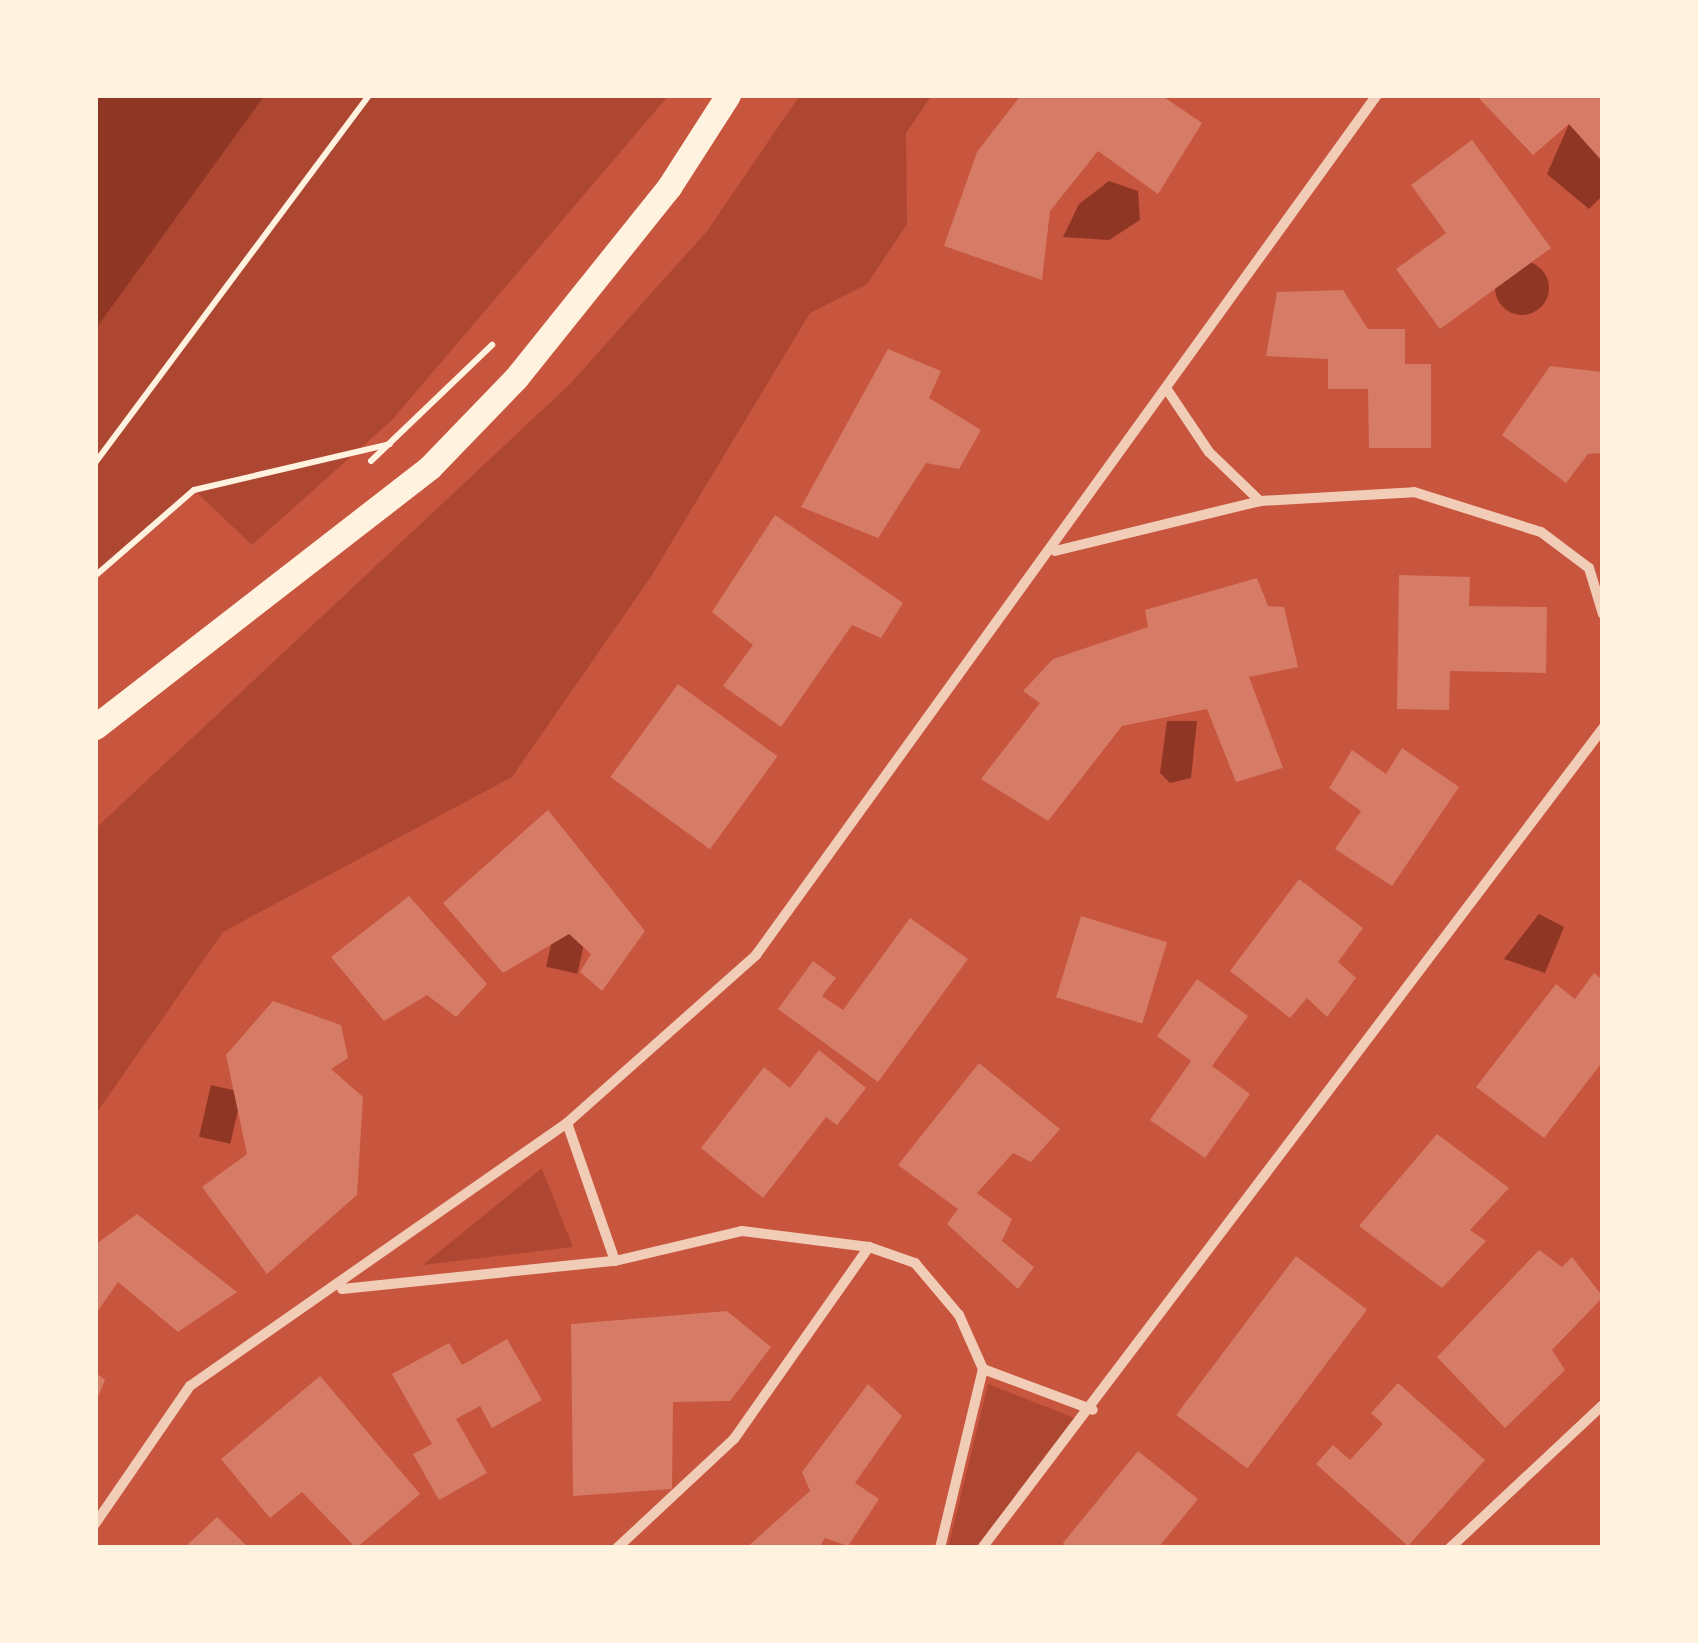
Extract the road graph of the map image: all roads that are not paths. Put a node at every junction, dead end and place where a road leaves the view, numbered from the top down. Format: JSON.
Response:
{"nodes":[{"id":1,"x":728,"y":95,"type":"edge"},
{"id":2,"x":1378,"y":95,"type":"edge"},
{"id":3,"x":1168,"y":391,"type":"junction"},
{"id":4,"x":1260,"y":500,"type":"junction"},
{"id":5,"x":1055,"y":552,"type":"junction"},
{"id":6,"x":1603,"y":614,"type":"edge"},
{"id":7,"x":95,"y":726,"type":"edge"},
{"id":8,"x":1603,"y":728,"type":"edge"},
{"id":9,"x":567,"y":1122,"type":"junction"},
{"id":10,"x":870,"y":1247,"type":"junction"},
{"id":11,"x":615,"y":1261,"type":"junction"},
{"id":12,"x":339,"y":1289,"type":"junction"},
{"id":13,"x":983,"y":1368,"type":"junction"},
{"id":14,"x":1603,"y":1405,"type":"edge"},
{"id":15,"x":1093,"y":1410,"type":"junction"},
{"id":16,"x":95,"y":1524,"type":"edge"},
{"id":17,"x":618,"y":1548,"type":"edge"},
{"id":18,"x":940,"y":1548,"type":"edge"},
{"id":19,"x":982,"y":1548,"type":"edge"},
{"id":20,"x":1450,"y":1548,"type":"edge"}],
"edges":[{"from":1,"to":7,"type":"main road"},
{"from":2,"to":3,"type":"street"},
{"from":3,"to":4,"type":"street"},
{"from":3,"to":5,"type":"street"},
{"from":4,"to":5,"type":"street"},
{"from":4,"to":6,"type":"street"},
{"from":5,"to":9,"type":"street"},
{"from":8,"to":15,"type":"street"},
{"from":9,"to":11,"type":"street"},
{"from":9,"to":12,"type":"street"},
{"from":10,"to":11,"type":"street"},
{"from":10,"to":13,"type":"street"},
{"from":10,"to":17,"type":"street"},
{"from":11,"to":12,"type":"street"},
{"from":12,"to":16,"type":"street"},
{"from":13,"to":15,"type":"street"},
{"from":13,"to":18,"type":"street"},
{"from":14,"to":20,"type":"street"},
{"from":15,"to":19,"type":"street"}]}
